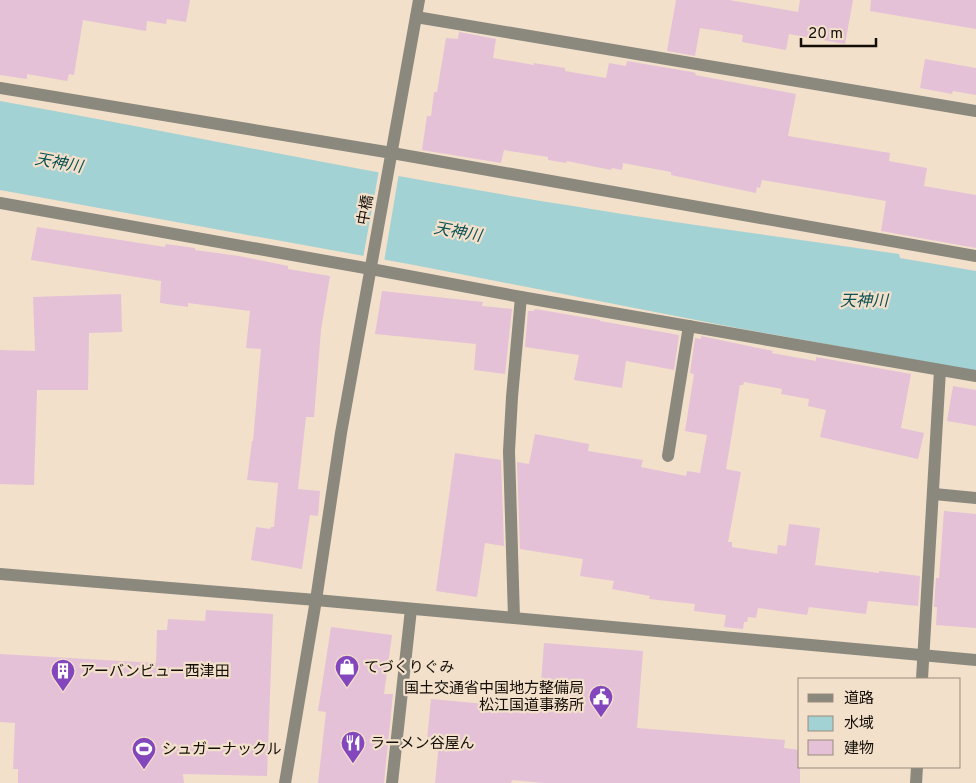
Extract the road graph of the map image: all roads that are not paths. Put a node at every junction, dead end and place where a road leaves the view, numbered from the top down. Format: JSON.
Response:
{"nodes":[{"id":1,"x":419,"y":0,"type":"edge"},
{"id":2,"x":416,"y":16,"type":"junction"},
{"id":3,"x":0,"y":88,"type":"edge"},
{"id":4,"x":976,"y":111,"type":"edge"},
{"id":5,"x":391,"y":158,"type":"junction"},
{"id":6,"x":0,"y":203,"type":"edge"},
{"id":7,"x":976,"y":256,"type":"edge"},
{"id":8,"x":372,"y":266,"type":"junction"},
{"id":9,"x":521,"y":297,"type":"junction"},
{"id":10,"x":689,"y":326,"type":"junction"},
{"id":11,"x":940,"y":370,"type":"junction"},
{"id":12,"x":976,"y":376,"type":"edge"},
{"id":13,"x":668,"y":456,"type":"dead end"},
{"id":14,"x":934,"y":494,"type":"junction"},
{"id":15,"x":976,"y":498,"type":"edge"},
{"id":16,"x":0,"y":574,"type":"edge"},
{"id":17,"x":316,"y":600,"type":"junction"},
{"id":18,"x":411,"y":609,"type":"junction"},
{"id":19,"x":514,"y":618,"type":"junction"},
{"id":20,"x":924,"y":656,"type":"junction"},
{"id":21,"x":976,"y":660,"type":"edge"},
{"id":22,"x":922,"y":678,"type":"edge"},
{"id":23,"x":917,"y":768,"type":"edge"},
{"id":24,"x":285,"y":783,"type":"edge"},
{"id":25,"x":392,"y":783,"type":"edge"},
{"id":26,"x":916,"y":783,"type":"edge"}],
"edges":[{"from":1,"to":2,"type":"street","name":"中橋"},
{"from":2,"to":4,"type":"street"},
{"from":2,"to":5,"type":"street","name":"中橋"},
{"from":3,"to":5,"type":"street"},
{"from":5,"to":7,"type":"street"},
{"from":5,"to":8,"type":"street","name":"中橋"},
{"from":6,"to":8,"type":"street"},
{"from":8,"to":9,"type":"street"},
{"from":8,"to":17,"type":"street","name":"中橋"},
{"from":9,"to":10,"type":"street"},
{"from":9,"to":19,"type":"street"},
{"from":10,"to":11,"type":"street"},
{"from":10,"to":13,"type":"street"},
{"from":11,"to":12,"type":"street"},
{"from":11,"to":14,"type":"street"},
{"from":14,"to":15,"type":"street"},
{"from":14,"to":20,"type":"street"},
{"from":16,"to":17,"type":"street"},
{"from":17,"to":18,"type":"street"},
{"from":17,"to":24,"type":"street","name":"中橋"},
{"from":18,"to":19,"type":"street"},
{"from":18,"to":25,"type":"street"},
{"from":19,"to":20,"type":"street"},
{"from":20,"to":21,"type":"street"},
{"from":20,"to":22,"type":"street"},
{"from":23,"to":26,"type":"street"}]}
